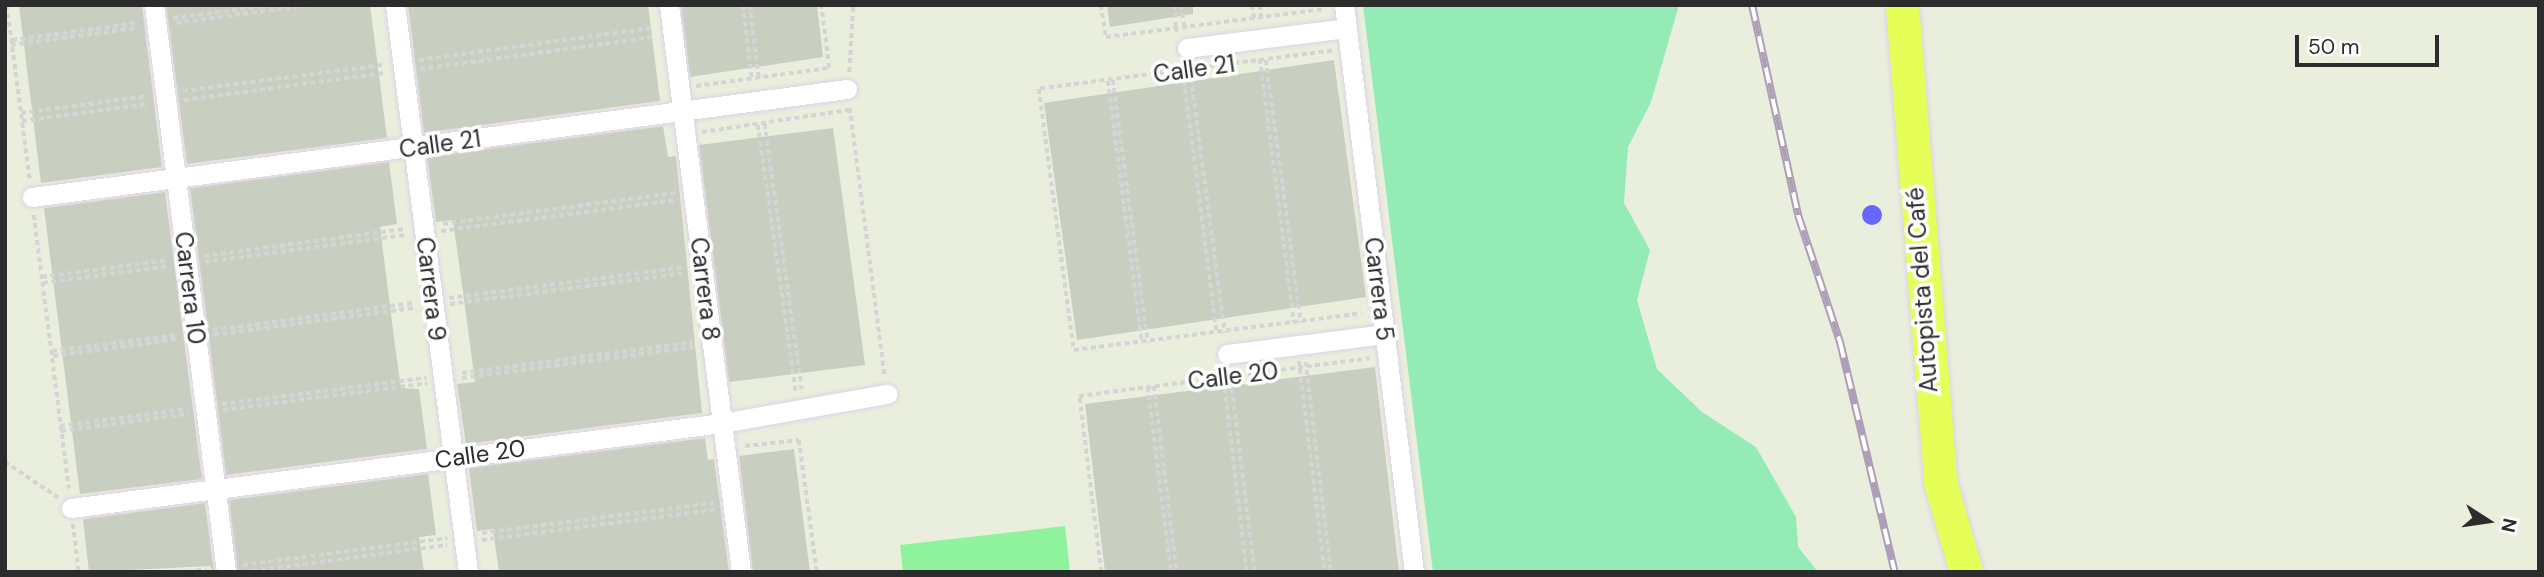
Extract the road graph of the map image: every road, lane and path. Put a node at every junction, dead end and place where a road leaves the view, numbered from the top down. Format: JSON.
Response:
{"nodes":[{"id":1,"x":7,"y":5,"type":"edge"},
{"id":2,"x":153,"y":5,"type":"edge"},
{"id":3,"x":395,"y":5,"type":"edge"},
{"id":4,"x":669,"y":5,"type":"edge"},
{"id":5,"x":743,"y":5,"type":"edge"},
{"id":6,"x":750,"y":5,"type":"edge"},
{"id":7,"x":821,"y":5,"type":"edge"},
{"id":8,"x":853,"y":5,"type":"edge"},
{"id":9,"x":1101,"y":5,"type":"edge"},
{"id":10,"x":1174,"y":5,"type":"edge"},
{"id":11,"x":1181,"y":5,"type":"edge"},
{"id":12,"x":1252,"y":5,"type":"edge"},
{"id":13,"x":1260,"y":5,"type":"edge"},
{"id":14,"x":1902,"y":5,"type":"edge"},
{"id":15,"x":1344,"y":6,"type":"edge"},
{"id":16,"x":1261,"y":17,"type":"junction"},
{"id":17,"x":1254,"y":18,"type":"junction"},
{"id":18,"x":1184,"y":26,"type":"junction"},
{"id":19,"x":1177,"y":27,"type":"junction"},
{"id":20,"x":1347,"y":28,"type":"junction"},
{"id":21,"x":672,"y":30,"type":"junction"},
{"id":22,"x":1261,"y":39,"type":"junction"},
{"id":23,"x":1182,"y":49,"type":"junction"},
{"id":24,"x":1350,"y":49,"type":"junction"},
{"id":25,"x":1266,"y":60,"type":"junction"},
{"id":26,"x":1260,"y":61,"type":"junction"},
{"id":27,"x":402,"y":67,"type":"junction"},
{"id":28,"x":1190,"y":70,"type":"junction"},
{"id":29,"x":1183,"y":71,"type":"junction"},
{"id":30,"x":752,"y":78,"type":"junction"},
{"id":31,"x":759,"y":78,"type":"junction"},
{"id":32,"x":1111,"y":81,"type":"junction"},
{"id":33,"x":680,"y":88,"type":"junction"},
{"id":34,"x":848,"y":89,"type":"junction"},
{"id":35,"x":166,"y":98,"type":"junction"},
{"id":36,"x":850,"y":110,"type":"junction"},
{"id":37,"x":683,"y":112,"type":"junction"},
{"id":38,"x":21,"y":113,"type":"junction"},
{"id":39,"x":22,"y":121,"type":"junction"},
{"id":40,"x":765,"y":124,"type":"junction"},
{"id":41,"x":758,"y":125,"type":"junction"},
{"id":42,"x":686,"y":134,"type":"junction"},
{"id":43,"x":413,"y":147,"type":"junction"},
{"id":44,"x":176,"y":180,"type":"junction"},
{"id":45,"x":693,"y":194,"type":"junction"},
{"id":46,"x":32,"y":197,"type":"junction"},
{"id":47,"x":423,"y":230,"type":"junction"},
{"id":48,"x":187,"y":261,"type":"junction"},
{"id":49,"x":703,"y":268,"type":"junction"},
{"id":50,"x":42,"y":277,"type":"junction"},
{"id":51,"x":43,"y":283,"type":"junction"},
{"id":52,"x":433,"y":303,"type":"junction"},
{"id":53,"x":1382,"y":310,"type":"junction"},
{"id":54,"x":1301,"y":321,"type":"junction"},
{"id":55,"x":1294,"y":322,"type":"junction"},
{"id":56,"x":1225,"y":331,"type":"junction"},
{"id":57,"x":1217,"y":332,"type":"junction"},
{"id":58,"x":1385,"y":334,"type":"junction"},
{"id":59,"x":196,"y":335,"type":"junction"},
{"id":60,"x":712,"y":342,"type":"junction"},
{"id":61,"x":1145,"y":342,"type":"junction"},
{"id":62,"x":1300,"y":344,"type":"junction"},
{"id":63,"x":1074,"y":351,"type":"joint"},
{"id":64,"x":52,"y":354,"type":"junction"},
{"id":65,"x":1223,"y":354,"type":"junction"},
{"id":66,"x":1387,"y":356,"type":"junction"},
{"id":67,"x":1306,"y":366,"type":"junction"},
{"id":68,"x":1300,"y":367,"type":"junction"},
{"id":69,"x":1230,"y":376,"type":"junction"},
{"id":70,"x":1223,"y":377,"type":"junction"},
{"id":71,"x":442,"y":378,"type":"junction"},
{"id":72,"x":1154,"y":386,"type":"junction"},
{"id":73,"x":1148,"y":387,"type":"junction"},
{"id":74,"x":803,"y":392,"type":"dead end"},
{"id":75,"x":796,"y":393,"type":"dead end"},
{"id":76,"x":887,"y":394,"type":"joint"},
{"id":77,"x":206,"y":409,"type":"junction"},
{"id":78,"x":722,"y":423,"type":"junction"},
{"id":79,"x":61,"y":428,"type":"junction"},
{"id":80,"x":725,"y":448,"type":"junction"},
{"id":81,"x":453,"y":458,"type":"junction"},
{"id":82,"x":5,"y":462,"type":"edge"},
{"id":83,"x":216,"y":490,"type":"junction"},
{"id":84,"x":733,"y":507,"type":"junction"},
{"id":85,"x":71,"y":508,"type":"junction"},
{"id":86,"x":464,"y":542,"type":"junction"},
{"id":87,"x":79,"y":572,"type":"edge"},
{"id":88,"x":226,"y":572,"type":"edge"},
{"id":89,"x":244,"y":572,"type":"edge"},
{"id":90,"x":468,"y":572,"type":"edge"},
{"id":91,"x":741,"y":572,"type":"edge"},
{"id":92,"x":817,"y":572,"type":"edge"},
{"id":93,"x":1101,"y":572,"type":"edge"},
{"id":94,"x":1171,"y":572,"type":"edge"},
{"id":95,"x":1177,"y":572,"type":"edge"},
{"id":96,"x":1247,"y":572,"type":"edge"},
{"id":97,"x":1255,"y":572,"type":"edge"},
{"id":98,"x":1325,"y":572,"type":"edge"},
{"id":99,"x":1331,"y":572,"type":"edge"},
{"id":100,"x":1414,"y":572,"type":"edge"},
{"id":101,"x":1966,"y":572,"type":"edge"}],
"edges":[{"from":1,"to":38,"type":"path"},
{"from":2,"to":35,"type":"street","name":"Carrera 10"},
{"from":3,"to":27,"type":"street","name":"Carrera 9"},
{"from":4,"to":21,"type":"street","name":"Carrera 8"},
{"from":5,"to":30,"type":"path"},
{"from":6,"to":31,"type":"path"},
{"from":7,"to":31,"type":"path"},
{"from":8,"to":34,"type":"path"},
{"from":9,"to":19,"type":"path","name":"Calle 21"},
{"from":10,"to":19,"type":"path"},
{"from":11,"to":18,"type":"path"},
{"from":12,"to":17,"type":"path"},
{"from":13,"to":16,"type":"path"},
{"from":14,"to":101,"type":"highway","name":"Autopista del Café"},
{"from":15,"to":16,"type":"path","name":"Calle 21"},
{"from":15,"to":20,"type":"street","name":"Carrera 5"},
{"from":16,"to":17,"type":"path","name":"Calle 21"},
{"from":16,"to":22,"type":"path"},
{"from":17,"to":18,"type":"path","name":"Calle 21"},
{"from":17,"to":22,"type":"path"},
{"from":18,"to":19,"type":"path","name":"Calle 21"},
{"from":18,"to":23,"type":"path"},
{"from":19,"to":23,"type":"path"},
{"from":20,"to":22,"type":"street","name":"Calle 21"},
{"from":20,"to":24,"type":"street","name":"Carrera 5"},
{"from":21,"to":27,"type":"path"},
{"from":21,"to":27,"type":"path"},
{"from":21,"to":33,"type":"street","name":"Carrera 8"},
{"from":22,"to":23,"type":"street","name":"Calle 21"},
{"from":22,"to":25,"type":"path"},
{"from":22,"to":26,"type":"path"},
{"from":23,"to":28,"type":"path"},
{"from":23,"to":29,"type":"path"},
{"from":24,"to":25,"type":"path","name":"Calle 21"},
{"from":24,"to":53,"type":"street","name":"Carrera 5"},
{"from":25,"to":26,"type":"path","name":"Calle 21"},
{"from":25,"to":54,"type":"path"},
{"from":26,"to":28,"type":"path","name":"Calle 21"},
{"from":26,"to":55,"type":"path"},
{"from":27,"to":35,"type":"path"},
{"from":27,"to":35,"type":"path"},
{"from":27,"to":43,"type":"street","name":"Carrera 9"},
{"from":28,"to":29,"type":"path","name":"Calle 21"},
{"from":28,"to":56,"type":"path"},
{"from":29,"to":32,"type":"path","name":"Calle 21"},
{"from":29,"to":57,"type":"path"},
{"from":30,"to":31,"type":"path"},
{"from":30,"to":33,"type":"path"},
{"from":32,"to":61,"type":"path"},
{"from":32,"to":63,"type":"path","name":"Calle 21"},
{"from":33,"to":37,"type":"street","name":"Carrera 8"},
{"from":34,"to":36,"type":"path"},
{"from":34,"to":37,"type":"street","name":"Calle 21"},
{"from":35,"to":38,"type":"path"},
{"from":35,"to":39,"type":"path"},
{"from":35,"to":44,"type":"street","name":"Carrera 10"},
{"from":36,"to":40,"type":"path"},
{"from":36,"to":76,"type":"path"},
{"from":37,"to":42,"type":"street","name":"Carrera 8"},
{"from":37,"to":43,"type":"street","name":"Calle 21"},
{"from":38,"to":39,"type":"path"},
{"from":39,"to":46,"type":"path"},
{"from":40,"to":41,"type":"path"},
{"from":40,"to":74,"type":"path"},
{"from":41,"to":42,"type":"path"},
{"from":41,"to":75,"type":"path"},
{"from":42,"to":45,"type":"street","name":"Carrera 8"},
{"from":43,"to":44,"type":"street","name":"Calle 21"},
{"from":43,"to":47,"type":"street","name":"Carrera 9"},
{"from":44,"to":46,"type":"street","name":"Calle 21"},
{"from":44,"to":48,"type":"street","name":"Carrera 10"},
{"from":45,"to":47,"type":"path"},
{"from":45,"to":49,"type":"street","name":"Carrera 8"},
{"from":46,"to":50,"type":"path"},
{"from":47,"to":48,"type":"path"},
{"from":47,"to":52,"type":"street","name":"Carrera 9"},
{"from":48,"to":50,"type":"path"},
{"from":48,"to":51,"type":"path"},
{"from":48,"to":59,"type":"street","name":"Carrera 10"},
{"from":49,"to":52,"type":"path"},
{"from":49,"to":60,"type":"street","name":"Carrera 8"},
{"from":50,"to":51,"type":"path"},
{"from":51,"to":64,"type":"path"},
{"from":52,"to":59,"type":"path"},
{"from":52,"to":71,"type":"street","name":"Carrera 9"},
{"from":53,"to":54,"type":"path","name":"Calle 20"},
{"from":53,"to":58,"type":"street","name":"Carrera 5"},
{"from":54,"to":55,"type":"path","name":"Calle 20"},
{"from":54,"to":62,"type":"path"},
{"from":55,"to":56,"type":"path","name":"Calle 20"},
{"from":55,"to":62,"type":"path"},
{"from":56,"to":57,"type":"path","name":"Calle 20"},
{"from":56,"to":65,"type":"path"},
{"from":57,"to":61,"type":"path","name":"Calle 20"},
{"from":57,"to":65,"type":"path"},
{"from":58,"to":62,"type":"street","name":"Calle 20"},
{"from":58,"to":66,"type":"street","name":"Carrera 5"},
{"from":59,"to":64,"type":"path"},
{"from":59,"to":77,"type":"street","name":"Carrera 10"},
{"from":60,"to":71,"type":"path"},
{"from":60,"to":78,"type":"street","name":"Carrera 8"},
{"from":61,"to":63,"type":"path","name":"Calle 20"},
{"from":62,"to":65,"type":"street","name":"Calle 20"},
{"from":62,"to":67,"type":"path"},
{"from":62,"to":68,"type":"path"},
{"from":64,"to":79,"type":"path"},
{"from":65,"to":69,"type":"path"},
{"from":65,"to":70,"type":"path"},
{"from":66,"to":67,"type":"path","name":"Calle 20"},
{"from":66,"to":100,"type":"street","name":"Carrera 5"},
{"from":67,"to":68,"type":"path","name":"Calle 20"},
{"from":67,"to":99,"type":"path"},
{"from":68,"to":69,"type":"path","name":"Calle 20"},
{"from":68,"to":98,"type":"path"},
{"from":69,"to":70,"type":"path","name":"Calle 20"},
{"from":69,"to":97,"type":"path"},
{"from":70,"to":72,"type":"path","name":"Calle 20"},
{"from":70,"to":96,"type":"path"},
{"from":71,"to":77,"type":"path"},
{"from":71,"to":81,"type":"street","name":"Carrera 9"},
{"from":72,"to":73,"type":"path","name":"Calle 20"},
{"from":72,"to":95,"type":"path"},
{"from":73,"to":93,"type":"path","name":"Calle 20"},
{"from":73,"to":94,"type":"path"},
{"from":76,"to":78,"type":"street","name":"Calle 20"},
{"from":77,"to":79,"type":"path"},
{"from":77,"to":83,"type":"street","name":"Carrera 10"},
{"from":78,"to":80,"type":"street","name":"Carrera 8"},
{"from":78,"to":81,"type":"street","name":"Calle 20"},
{"from":79,"to":85,"type":"path"},
{"from":80,"to":84,"type":"street","name":"Carrera 8"},
{"from":80,"to":92,"type":"path"},
{"from":81,"to":83,"type":"street","name":"Calle 20"},
{"from":81,"to":86,"type":"street","name":"Carrera 9"},
{"from":82,"to":85,"type":"path"},
{"from":83,"to":85,"type":"street","name":"Calle 20"},
{"from":83,"to":88,"type":"street","name":"Carrera 10"},
{"from":84,"to":86,"type":"path"},
{"from":84,"to":91,"type":"street","name":"Carrera 8"},
{"from":85,"to":87,"type":"path"},
{"from":86,"to":89,"type":"path"},
{"from":86,"to":90,"type":"street","name":"Carrera 9"}]}
